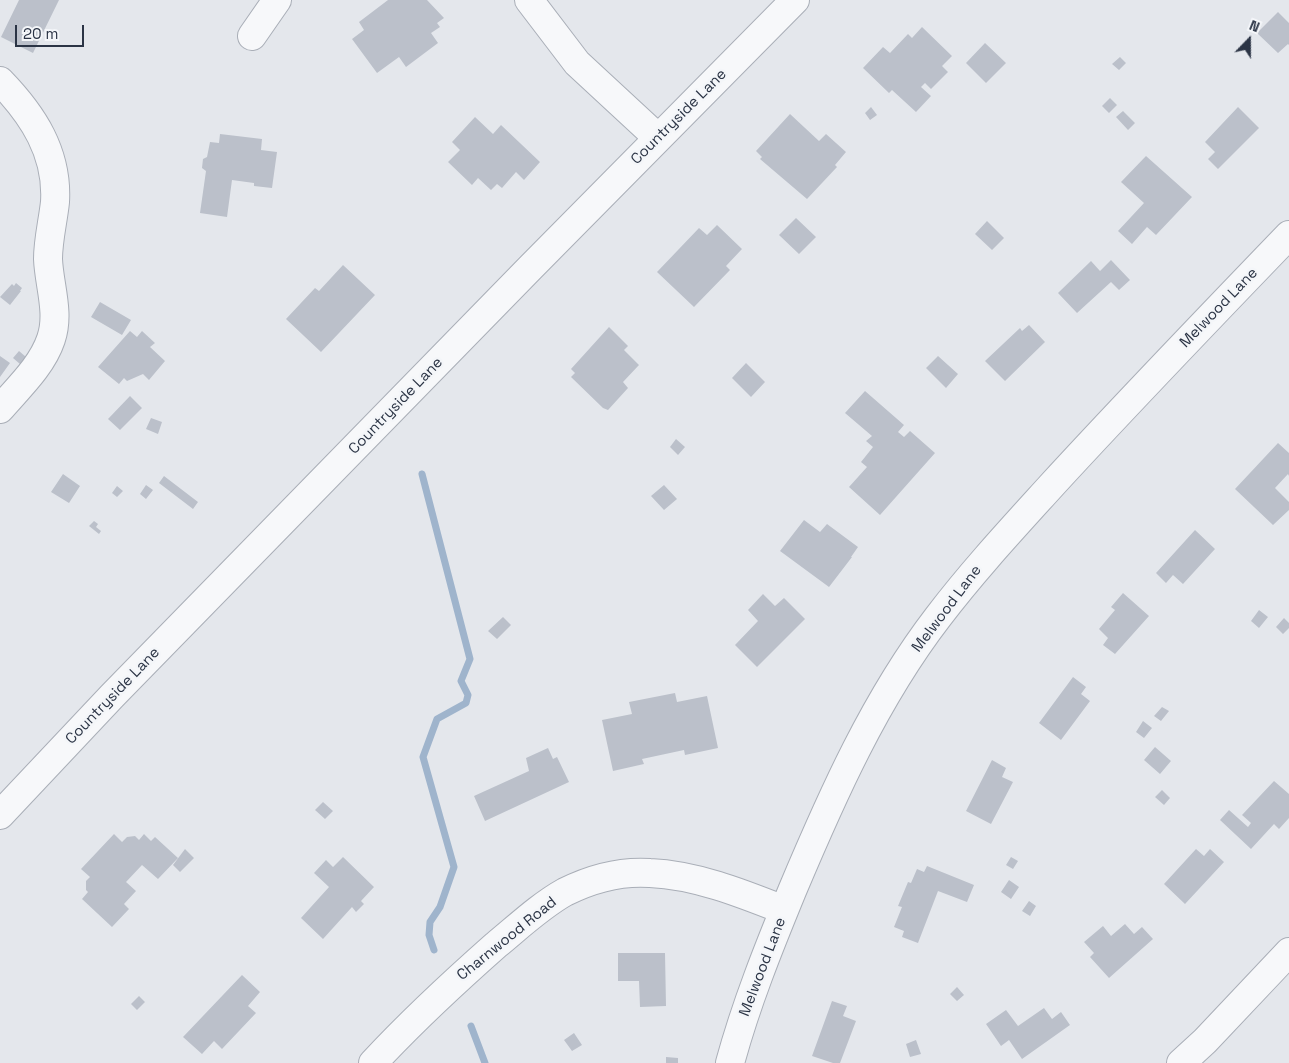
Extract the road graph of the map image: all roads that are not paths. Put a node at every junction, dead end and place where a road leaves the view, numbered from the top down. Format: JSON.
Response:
{"nodes":[{"id":1,"x":278,"y":0,"type":"edge"},
{"id":2,"x":529,"y":0,"type":"edge"},
{"id":3,"x":795,"y":0,"type":"edge"},
{"id":4,"x":252,"y":36,"type":"dead end"},
{"id":5,"x":0,"y":81,"type":"edge"},
{"id":6,"x":658,"y":138,"type":"junction"},
{"id":7,"x":1289,"y":235,"type":"edge"},
{"id":8,"x":0,"y":409,"type":"edge"},
{"id":9,"x":0,"y":815,"type":"edge"},
{"id":10,"x":784,"y":910,"type":"junction"},
{"id":11,"x":1289,"y":952,"type":"edge"},
{"id":12,"x":373,"y":1063,"type":"edge"},
{"id":13,"x":730,"y":1063,"type":"edge"},
{"id":14,"x":1181,"y":1063,"type":"edge"}],
"edges":[{"from":1,"to":4,"type":"street"},
{"from":2,"to":6,"type":"street"},
{"from":3,"to":6,"type":"street","name":"Countryside Lane"},
{"from":5,"to":8,"type":"street"},
{"from":6,"to":9,"type":"street","name":"Countryside Lane"},
{"from":7,"to":10,"type":"street","name":"Melwood Lane"},
{"from":10,"to":12,"type":"street","name":"Charnwood Road"},
{"from":10,"to":13,"type":"street","name":"Melwood Lane"},
{"from":11,"to":14,"type":"street"}]}
